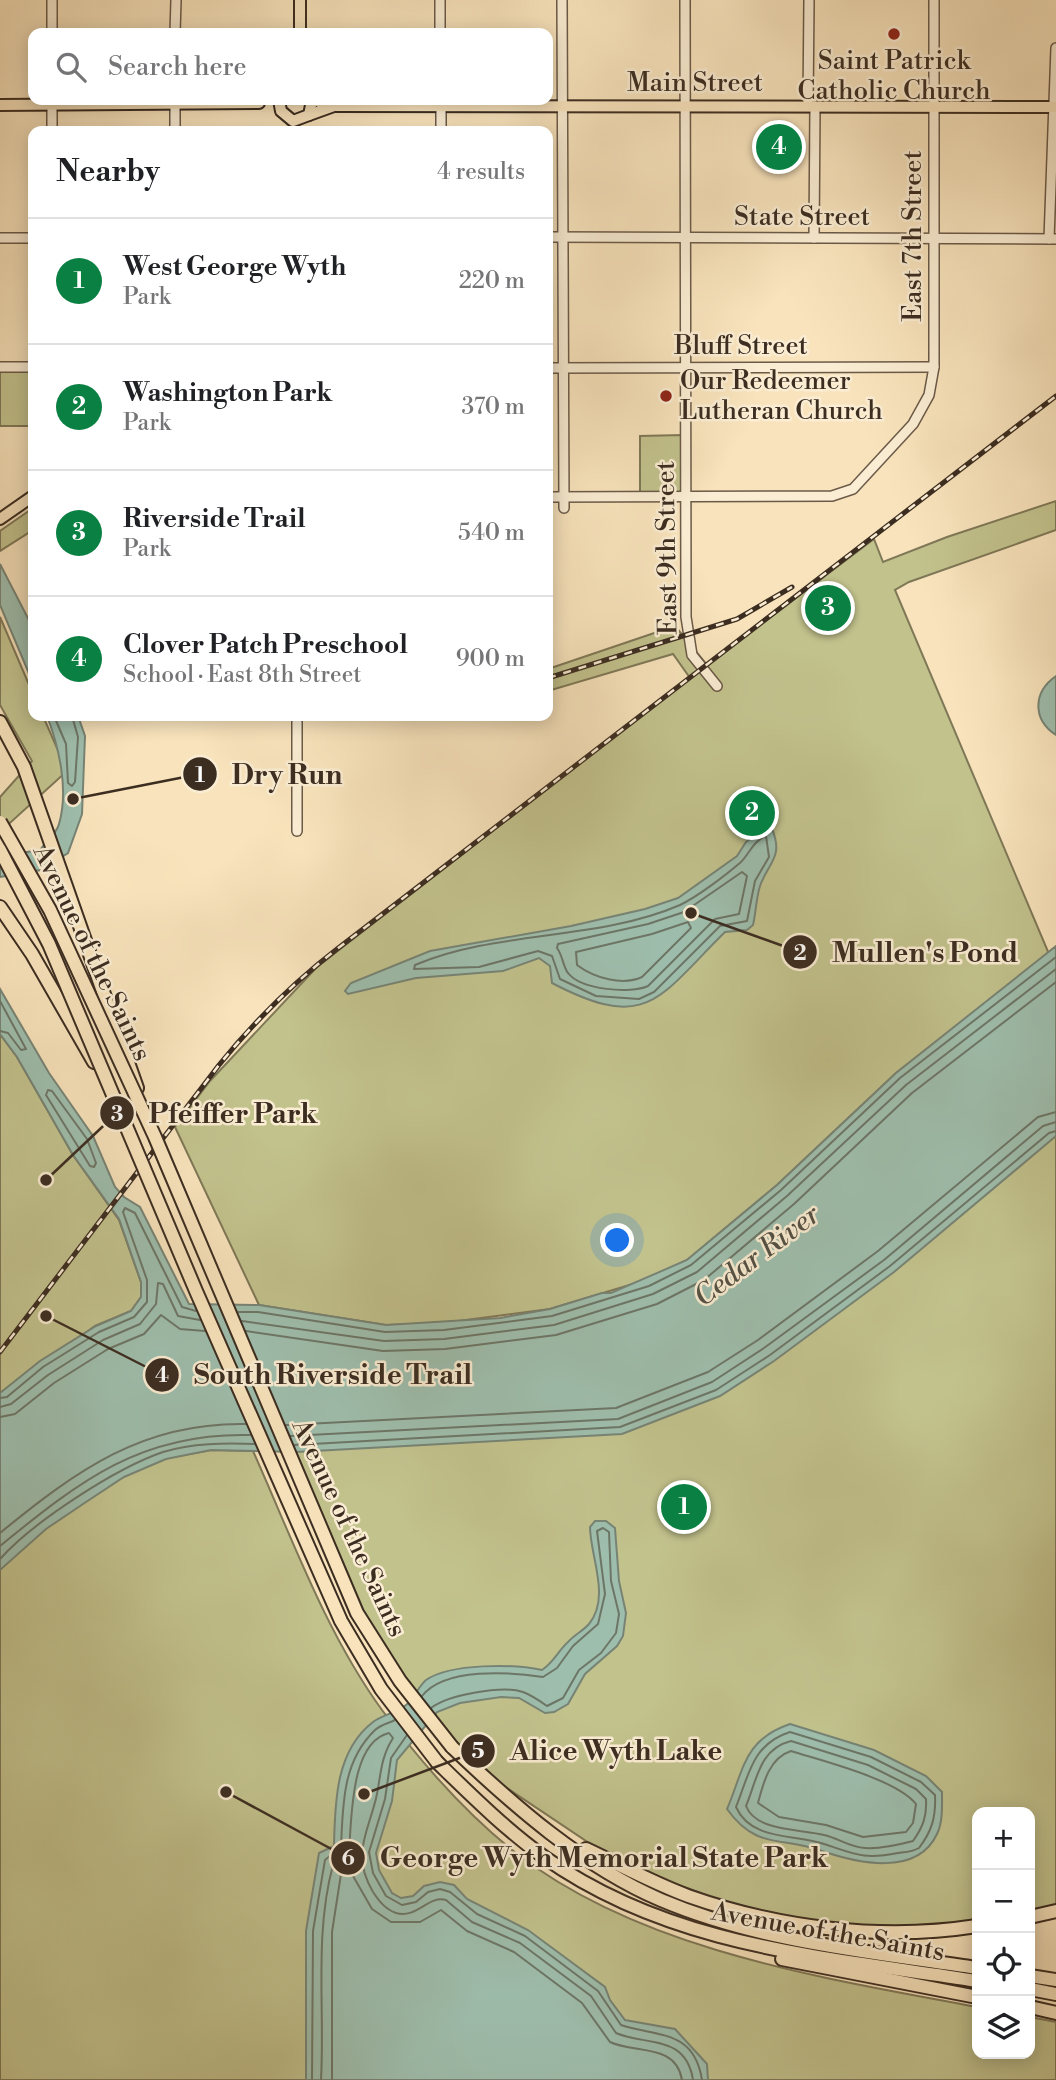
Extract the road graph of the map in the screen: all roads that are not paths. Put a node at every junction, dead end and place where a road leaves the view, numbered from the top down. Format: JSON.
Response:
{"nodes":[{"id":1,"x":52,"y":0,"type":"edge"},
{"id":2,"x":176,"y":0,"type":"edge"},
{"id":3,"x":300,"y":0,"type":"edge"},
{"id":4,"x":440,"y":0,"type":"edge"},
{"id":5,"x":562,"y":0,"type":"edge"},
{"id":6,"x":685,"y":0,"type":"edge"},
{"id":7,"x":809,"y":0,"type":"edge"},
{"id":8,"x":934,"y":0,"type":"edge"},
{"id":9,"x":52,"y":28,"type":"edge"},
{"id":10,"x":176,"y":28,"type":"edge"},
{"id":11,"x":300,"y":28,"type":"edge"},
{"id":12,"x":440,"y":28,"type":"edge"},
{"id":13,"x":1056,"y":48,"type":"edge"},
{"id":14,"x":28,"y":103,"type":"edge"},
{"id":15,"x":0,"y":104,"type":"edge"},
{"id":16,"x":52,"y":105,"type":"edge"},
{"id":17,"x":175,"y":105,"type":"edge"},
{"id":18,"x":268,"y":105,"type":"edge"},
{"id":19,"x":281,"y":105,"type":"edge"},
{"id":20,"x":311,"y":105,"type":"edge"},
{"id":21,"x":330,"y":105,"type":"edge"},
{"id":22,"x":370,"y":105,"type":"edge"},
{"id":23,"x":441,"y":105,"type":"edge"},
{"id":24,"x":522,"y":105,"type":"edge"},
{"id":25,"x":334,"y":106,"type":"junction"},
{"id":26,"x":562,"y":106,"type":"junction"},
{"id":27,"x":684,"y":106,"type":"junction"},
{"id":28,"x":812,"y":106,"type":"junction"},
{"id":29,"x":933,"y":106,"type":"junction"},
{"id":30,"x":1056,"y":107,"type":"edge"},
{"id":31,"x":306,"y":117,"type":"junction"},
{"id":32,"x":286,"y":118,"type":"junction"},
{"id":33,"x":52,"y":126,"type":"edge"},
{"id":34,"x":175,"y":126,"type":"edge"},
{"id":35,"x":288,"y":126,"type":"edge"},
{"id":36,"x":303,"y":126,"type":"edge"},
{"id":37,"x":441,"y":126,"type":"edge"},
{"id":38,"x":0,"y":237,"type":"edge"},
{"id":39,"x":28,"y":237,"type":"edge"},
{"id":40,"x":553,"y":237,"type":"edge"},
{"id":41,"x":563,"y":237,"type":"junction"},
{"id":42,"x":687,"y":238,"type":"junction"},
{"id":43,"x":814,"y":238,"type":"junction"},
{"id":44,"x":933,"y":239,"type":"junction"},
{"id":45,"x":1053,"y":239,"type":"edge"},
{"id":46,"x":28,"y":366,"type":"edge"},
{"id":47,"x":0,"y":367,"type":"edge"},
{"id":48,"x":934,"y":367,"type":"junction"},
{"id":49,"x":553,"y":368,"type":"edge"},
{"id":50,"x":563,"y":368,"type":"junction"},
{"id":51,"x":687,"y":368,"type":"junction"},
{"id":52,"x":553,"y":497,"type":"edge"},
{"id":53,"x":564,"y":497,"type":"junction"},
{"id":54,"x":687,"y":497,"type":"junction"},
{"id":55,"x":28,"y":499,"type":"edge"},
{"id":56,"x":564,"y":508,"type":"dead end"},
{"id":57,"x":0,"y":519,"type":"edge"},
{"id":58,"x":717,"y":686,"type":"dead end"},
{"id":59,"x":297,"y":721,"type":"edge"},
{"id":60,"x":0,"y":722,"type":"edge"},
{"id":61,"x":0,"y":822,"type":"edge"},
{"id":62,"x":297,"y":831,"type":"dead end"},
{"id":63,"x":0,"y":850,"type":"edge"},
{"id":64,"x":0,"y":907,"type":"edge"},
{"id":65,"x":107,"y":1085,"type":"junction"},
{"id":66,"x":155,"y":1137,"type":"junction"},
{"id":67,"x":542,"y":1828,"type":"junction"},
{"id":68,"x":1056,"y":1911,"type":"edge"},
{"id":69,"x":652,"y":1916,"type":"junction"},
{"id":70,"x":1035,"y":1916,"type":"edge"},
{"id":71,"x":972,"y":1926,"type":"edge"},
{"id":72,"x":972,"y":1967,"type":"edge"},
{"id":73,"x":1035,"y":1977,"type":"edge"},
{"id":74,"x":972,"y":1980,"type":"edge"},
{"id":75,"x":1056,"y":1980,"type":"edge"},
{"id":76,"x":1035,"y":1990,"type":"edge"},
{"id":77,"x":1056,"y":1994,"type":"edge"},
{"id":78,"x":972,"y":1996,"type":"edge"},
{"id":79,"x":1035,"y":2008,"type":"edge"},
{"id":80,"x":1056,"y":2013,"type":"edge"}],
"edges":[{"from":1,"to":9,"type":"street"},
{"from":2,"to":10,"type":"street"},
{"from":3,"to":11,"type":"main road"},
{"from":4,"to":12,"type":"street"},
{"from":5,"to":26,"type":"street"},
{"from":6,"to":27,"type":"street","name":"East 9th Street"},
{"from":7,"to":28,"type":"street"},
{"from":8,"to":29,"type":"street","name":"East 7th Street"},
{"from":13,"to":30,"type":"street"},
{"from":14,"to":15,"type":"main road"},
{"from":16,"to":33,"type":"street"},
{"from":17,"to":34,"type":"street"},
{"from":18,"to":32,"type":"main road"},
{"from":19,"to":32,"type":"main road"},
{"from":20,"to":31,"type":"main road"},
{"from":21,"to":25,"type":"main road","name":"Main Street"},
{"from":22,"to":25,"type":"main road","name":"Main Street"},
{"from":23,"to":37,"type":"street"},
{"from":24,"to":26,"type":"main road","name":"Main Street"},
{"from":25,"to":31,"type":"main road","name":"Main Street"},
{"from":26,"to":27,"type":"main road","name":"Main Street"},
{"from":26,"to":41,"type":"street"},
{"from":27,"to":28,"type":"main road","name":"Main Street"},
{"from":27,"to":42,"type":"street","name":"East 9th Street"},
{"from":28,"to":29,"type":"main road","name":"Main Street"},
{"from":28,"to":43,"type":"street"},
{"from":29,"to":30,"type":"main road","name":"Main Street"},
{"from":29,"to":44,"type":"street","name":"East 7th Street"},
{"from":30,"to":45,"type":"street"},
{"from":31,"to":32,"type":"main road","name":"Main Street"},
{"from":31,"to":36,"type":"main road"},
{"from":32,"to":35,"type":"main road"},
{"from":38,"to":39,"type":"street"},
{"from":40,"to":41,"type":"street","name":"State Street"},
{"from":41,"to":42,"type":"street","name":"State Street"},
{"from":41,"to":50,"type":"street"},
{"from":42,"to":43,"type":"street","name":"State Street"},
{"from":42,"to":51,"type":"street","name":"East 9th Street"},
{"from":43,"to":44,"type":"street","name":"State Street"},
{"from":44,"to":45,"type":"street","name":"State Street"},
{"from":44,"to":48,"type":"street","name":"East 7th Street"},
{"from":46,"to":47,"type":"street"},
{"from":48,"to":51,"type":"street","name":"Bluff Street"},
{"from":48,"to":54,"type":"street","name":"East 7th Street"},
{"from":49,"to":50,"type":"street","name":"Bluff Street"},
{"from":50,"to":51,"type":"street","name":"Bluff Street"},
{"from":50,"to":53,"type":"street"},
{"from":51,"to":54,"type":"street","name":"East 9th Street"},
{"from":52,"to":53,"type":"street","name":"East 7th Street"},
{"from":53,"to":54,"type":"street","name":"East 7th Street"},
{"from":53,"to":56,"type":"street"},
{"from":54,"to":58,"type":"street","name":"East 9th Street"},
{"from":55,"to":57,"type":"main road"},
{"from":59,"to":62,"type":"street"},
{"from":60,"to":66,"type":"highway","bridge":true},
{"from":61,"to":66,"type":"highway","name":"Avenue of the Saints","bridge":true},
{"from":63,"to":65,"type":"highway","name":"Avenue of the Saints","bridge":true},
{"from":64,"to":65,"type":"highway","bridge":true},
{"from":65,"to":69,"type":"highway","name":"Avenue of the Saints","bridge":true},
{"from":66,"to":67,"type":"highway","name":"Avenue of the Saints","bridge":true},
{"from":67,"to":71,"type":"highway"},
{"from":67,"to":72,"type":"highway","name":"Avenue of the Saints"},
{"from":68,"to":70,"type":"highway"},
{"from":69,"to":74,"type":"highway","name":"Avenue of the Saints"},
{"from":69,"to":78,"type":"highway"},
{"from":73,"to":75,"type":"highway"},
{"from":76,"to":77,"type":"highway"},
{"from":79,"to":80,"type":"highway"}]}
